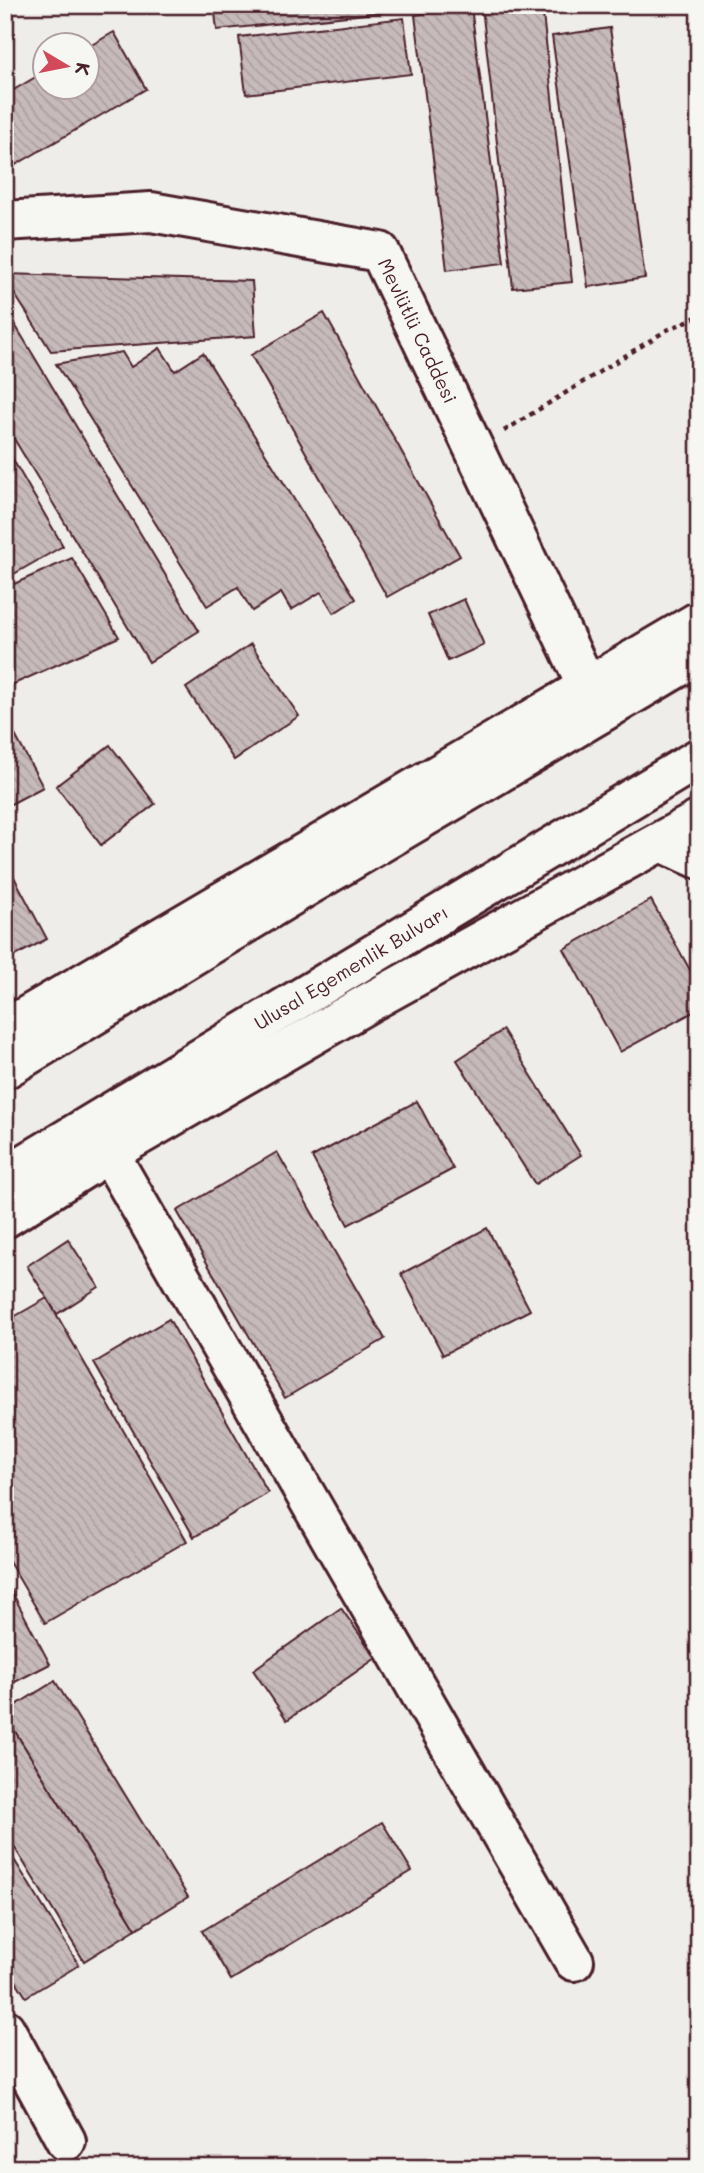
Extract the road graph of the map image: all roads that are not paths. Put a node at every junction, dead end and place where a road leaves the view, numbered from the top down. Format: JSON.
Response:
{"nodes":[{"id":1,"x":5,"y":221,"type":"edge"},
{"id":2,"x":699,"y":621,"type":"edge"},
{"id":3,"x":699,"y":654,"type":"edge"},
{"id":4,"x":594,"y":700,"type":"junction"},
{"id":5,"x":699,"y":758,"type":"edge"},
{"id":6,"x":699,"y":820,"type":"edge"},
{"id":7,"x":661,"y":842,"type":"junction"},
{"id":8,"x":699,"y":859,"type":"edge"},
{"id":9,"x":5,"y":1029,"type":"edge"},
{"id":10,"x":5,"y":1069,"type":"edge"},
{"id":11,"x":101,"y":1139,"type":"junction"},
{"id":12,"x":5,"y":1176,"type":"edge"},
{"id":13,"x":5,"y":1218,"type":"edge"},
{"id":14,"x":574,"y":1961,"type":"dead end"},
{"id":15,"x":5,"y":2029,"type":"edge"},
{"id":16,"x":66,"y":2141,"type":"dead end"}],
"edges":[{"from":1,"to":4,"type":"main road","name":"Mevlütlü Caddesi"},
{"from":2,"to":4,"type":"main road"},
{"from":3,"to":4,"type":"main road"},
{"from":4,"to":9,"type":"main road"},
{"from":4,"to":10,"type":"main road"},
{"from":5,"to":11,"type":"main road","name":"Ulusal Egemenlik Bulvarı"},
{"from":6,"to":7,"type":"main road"},
{"from":7,"to":8,"type":"main road"},
{"from":7,"to":11,"type":"main road"},
{"from":11,"to":12,"type":"main road","name":"Ulusal Egemenlik Bulvarı"},
{"from":11,"to":13,"type":"main road"},
{"from":11,"to":14,"type":"main road"},
{"from":15,"to":16,"type":"main road"}]}
